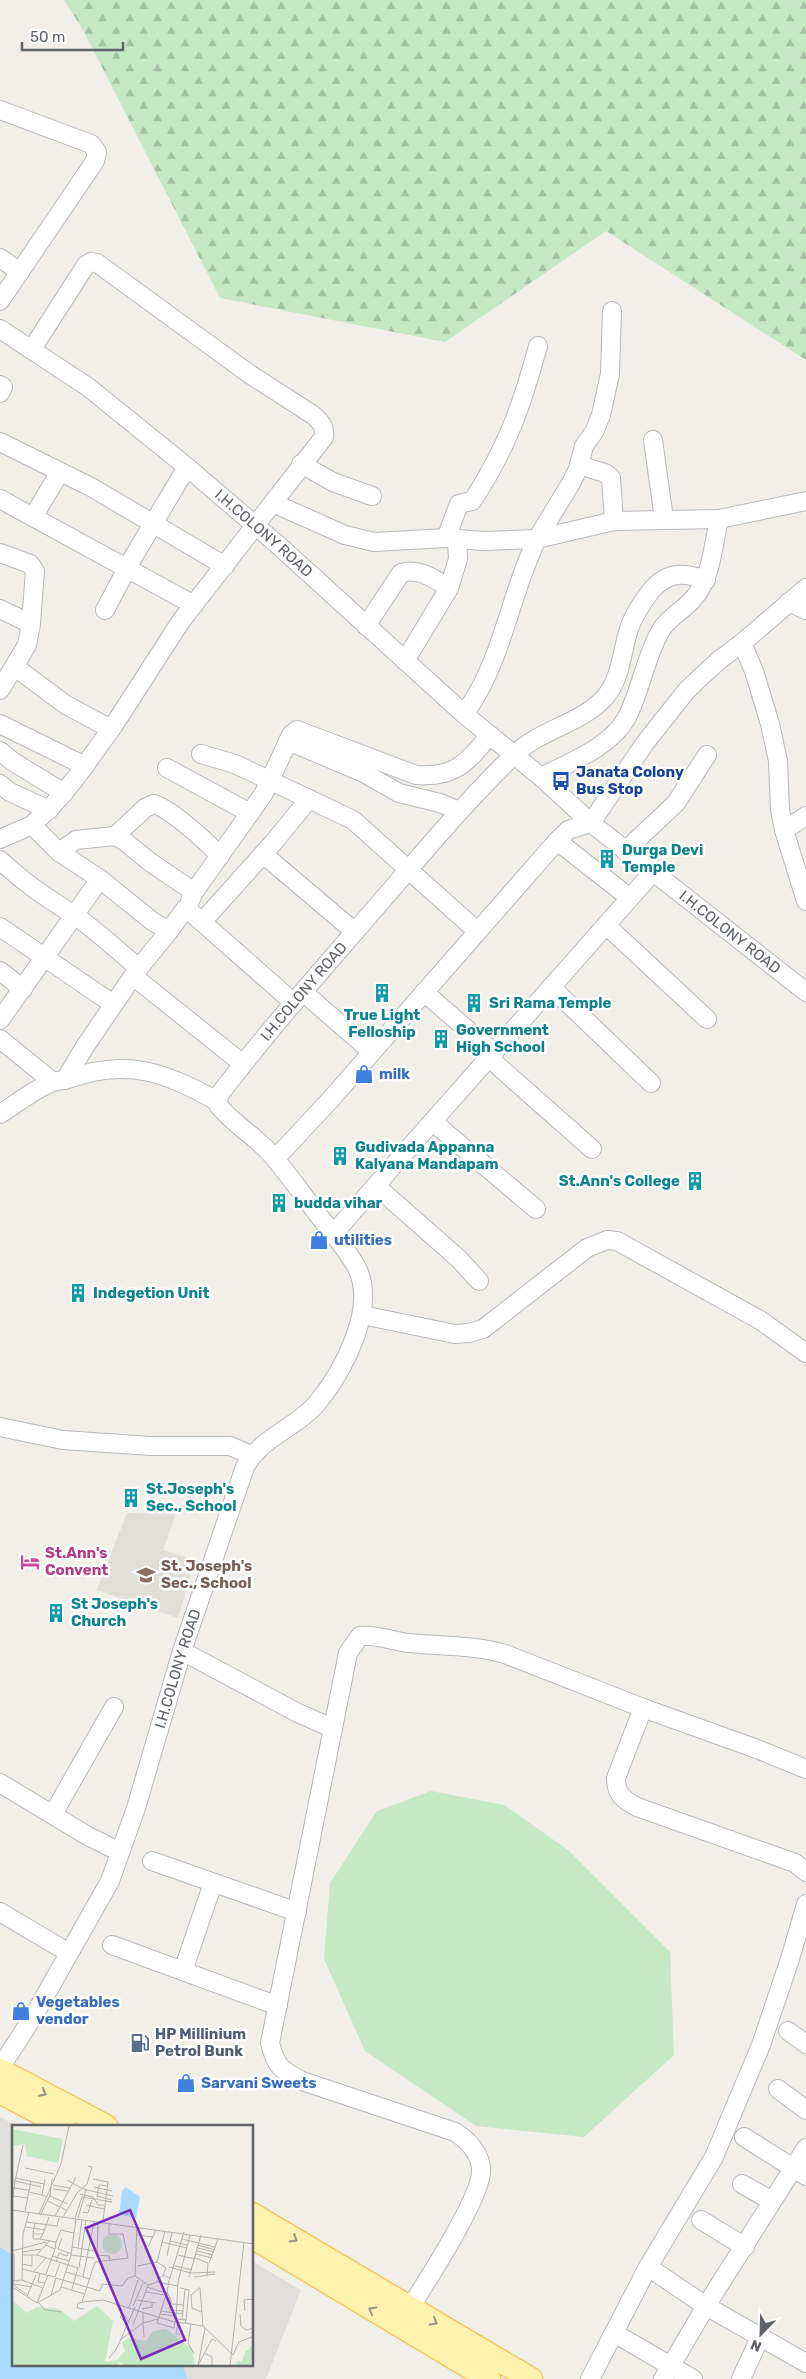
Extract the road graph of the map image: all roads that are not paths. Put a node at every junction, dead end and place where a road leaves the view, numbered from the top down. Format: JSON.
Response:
{"nodes":[{"id":1,"x":0,"y":110,"type":"edge"},
{"id":2,"x":0,"y":258,"type":"edge"},
{"id":3,"x":20,"y":272,"type":"junction"},
{"id":4,"x":0,"y":300,"type":"edge"},
{"id":5,"x":612,"y":312,"type":"dead end"},
{"id":6,"x":0,"y":329,"type":"edge"},
{"id":7,"x":538,"y":346,"type":"dead end"},
{"id":8,"x":32,"y":349,"type":"junction"},
{"id":9,"x":0,"y":385,"type":"edge"},
{"id":10,"x":0,"y":393,"type":"edge"},
{"id":11,"x":653,"y":440,"type":"dead end"},
{"id":12,"x":0,"y":442,"type":"edge"},
{"id":13,"x":301,"y":464,"type":"junction"},
{"id":14,"x":579,"y":465,"type":"junction"},
{"id":15,"x":187,"y":467,"type":"junction"},
{"id":16,"x":60,"y":472,"type":"junction"},
{"id":17,"x":372,"y":496,"type":"dead end"},
{"id":18,"x":0,"y":499,"type":"edge"},
{"id":19,"x":806,"y":501,"type":"edge"},
{"id":20,"x":273,"y":504,"type":"junction"},
{"id":21,"x":33,"y":516,"type":"junction"},
{"id":22,"x":664,"y":519,"type":"junction"},
{"id":23,"x":719,"y":519,"type":"junction"},
{"id":24,"x":614,"y":521,"type":"junction"},
{"id":25,"x":154,"y":524,"type":"junction"},
{"id":26,"x":255,"y":525,"type":"junction"},
{"id":27,"x":451,"y":538,"type":"junction"},
{"id":28,"x":537,"y":539,"type":"junction"},
{"id":29,"x":0,"y":553,"type":"edge"},
{"id":30,"x":225,"y":566,"type":"junction"},
{"id":31,"x":127,"y":570,"type":"junction"},
{"id":32,"x":706,"y":580,"type":"junction"},
{"id":33,"x":449,"y":588,"type":"junction"},
{"id":34,"x":806,"y":588,"type":"edge"},
{"id":35,"x":789,"y":602,"type":"junction"},
{"id":36,"x":194,"y":605,"type":"junction"},
{"id":37,"x":0,"y":610,"type":"edge"},
{"id":38,"x":105,"y":610,"type":"dead end"},
{"id":39,"x":806,"y":610,"type":"edge"},
{"id":40,"x":31,"y":624,"type":"junction"},
{"id":41,"x":366,"y":626,"type":"junction"},
{"id":42,"x":742,"y":643,"type":"junction"},
{"id":43,"x":405,"y":662,"type":"junction"},
{"id":44,"x":15,"y":667,"type":"junction"},
{"id":45,"x":0,"y":690,"type":"edge"},
{"id":46,"x":464,"y":714,"type":"junction"},
{"id":47,"x":0,"y":724,"type":"edge"},
{"id":48,"x":111,"y":729,"type":"junction"},
{"id":49,"x":490,"y":735,"type":"junction"},
{"id":50,"x":288,"y":741,"type":"junction"},
{"id":51,"x":0,"y":751,"type":"edge"},
{"id":52,"x":200,"y":754,"type":"dead end"},
{"id":53,"x":514,"y":754,"type":"junction"},
{"id":54,"x":707,"y":755,"type":"dead end"},
{"id":55,"x":85,"y":766,"type":"junction"},
{"id":56,"x":167,"y":768,"type":"dead end"},
{"id":57,"x":541,"y":777,"type":"junction"},
{"id":58,"x":269,"y":782,"type":"junction"},
{"id":59,"x":0,"y":784,"type":"edge"},
{"id":60,"x":64,"y":793,"type":"junction"},
{"id":61,"x":309,"y":799,"type":"junction"},
{"id":62,"x":49,"y":810,"type":"junction"},
{"id":63,"x":460,"y":811,"type":"junction"},
{"id":64,"x":250,"y":813,"type":"junction"},
{"id":65,"x":806,"y":816,"type":"edge"},
{"id":66,"x":591,"y":823,"type":"junction"},
{"id":67,"x":32,"y":825,"type":"junction"},
{"id":68,"x":784,"y":830,"type":"junction"},
{"id":69,"x":115,"y":836,"type":"junction"},
{"id":70,"x":0,"y":839,"type":"edge"},
{"id":71,"x":557,"y":841,"type":"junction"},
{"id":72,"x":625,"y":851,"type":"junction"},
{"id":73,"x":59,"y":852,"type":"junction"},
{"id":74,"x":263,"y":854,"type":"junction"},
{"id":75,"x":220,"y":856,"type":"junction"},
{"id":76,"x":0,"y":860,"type":"edge"},
{"id":77,"x":408,"y":871,"type":"junction"},
{"id":78,"x":653,"y":872,"type":"junction"},
{"id":79,"x":100,"y":878,"type":"junction"},
{"id":80,"x":194,"y":892,"type":"junction"},
{"id":81,"x":630,"y":898,"type":"junction"},
{"id":82,"x":806,"y":901,"type":"edge"},
{"id":83,"x":186,"y":908,"type":"junction"},
{"id":84,"x":75,"y":916,"type":"junction"},
{"id":85,"x":202,"y":922,"type":"junction"},
{"id":86,"x":606,"y":926,"type":"junction"},
{"id":87,"x":0,"y":927,"type":"edge"},
{"id":88,"x":169,"y":931,"type":"junction"},
{"id":89,"x":476,"y":931,"type":"junction"},
{"id":90,"x":355,"y":932,"type":"junction"},
{"id":91,"x":46,"y":956,"type":"junction"},
{"id":92,"x":0,"y":971,"type":"edge"},
{"id":93,"x":136,"y":972,"type":"junction"},
{"id":94,"x":550,"y":988,"type":"junction"},
{"id":95,"x":23,"y":989,"type":"junction"},
{"id":96,"x":424,"y":992,"type":"junction"},
{"id":97,"x":806,"y":992,"type":"edge"},
{"id":98,"x":298,"y":998,"type":"junction"},
{"id":99,"x":113,"y":1004,"type":"junction"},
{"id":100,"x":707,"y":1019,"type":"dead end"},
{"id":101,"x":0,"y":1020,"type":"edge"},
{"id":102,"x":0,"y":1039,"type":"edge"},
{"id":103,"x":372,"y":1052,"type":"junction"},
{"id":104,"x":491,"y":1056,"type":"junction"},
{"id":105,"x":243,"y":1064,"type":"junction"},
{"id":106,"x":59,"y":1081,"type":"junction"},
{"id":107,"x":651,"y":1083,"type":"dead end"},
{"id":108,"x":218,"y":1101,"type":"junction"},
{"id":109,"x":0,"y":1114,"type":"edge"},
{"id":110,"x":433,"y":1122,"type":"junction"},
{"id":111,"x":592,"y":1149,"type":"dead end"},
{"id":112,"x":275,"y":1159,"type":"junction"},
{"id":113,"x":376,"y":1186,"type":"junction"},
{"id":114,"x":536,"y":1209,"type":"dead end"},
{"id":115,"x":333,"y":1234,"type":"junction"},
{"id":116,"x":478,"y":1281,"type":"dead end"},
{"id":117,"x":362,"y":1315,"type":"junction"},
{"id":118,"x":806,"y":1353,"type":"edge"},
{"id":119,"x":0,"y":1427,"type":"edge"},
{"id":120,"x":251,"y":1455,"type":"junction"},
{"id":121,"x":182,"y":1651,"type":"junction"},
{"id":122,"x":114,"y":1707,"type":"dead end"},
{"id":123,"x":642,"y":1708,"type":"junction"},
{"id":124,"x":332,"y":1728,"type":"junction"},
{"id":125,"x":806,"y":1770,"type":"edge"},
{"id":126,"x":0,"y":1783,"type":"edge"},
{"id":127,"x":53,"y":1814,"type":"junction"},
{"id":128,"x":120,"y":1852,"type":"junction"},
{"id":129,"x":152,"y":1861,"type":"dead end"},
{"id":130,"x":806,"y":1872,"type":"edge"},
{"id":131,"x":213,"y":1883,"type":"junction"},
{"id":132,"x":806,"y":1904,"type":"edge"},
{"id":133,"x":0,"y":1912,"type":"edge"},
{"id":134,"x":297,"y":1912,"type":"junction"},
{"id":135,"x":112,"y":1946,"type":"dead end"},
{"id":136,"x":69,"y":1952,"type":"junction"},
{"id":137,"x":183,"y":1971,"type":"junction"},
{"id":138,"x":278,"y":2006,"type":"junction"},
{"id":139,"x":788,"y":2031,"type":"dead end"},
{"id":140,"x":806,"y":2044,"type":"edge"},
{"id":141,"x":0,"y":2069,"type":"edge"},
{"id":142,"x":778,"y":2088,"type":"dead end"},
{"id":143,"x":0,"y":2092,"type":"edge"},
{"id":144,"x":806,"y":2110,"type":"edge"},
{"id":145,"x":62,"y":2125,"type":"edge"},
{"id":146,"x":104,"y":2125,"type":"edge"},
{"id":147,"x":744,"y":2137,"type":"dead end"},
{"id":148,"x":806,"y":2148,"type":"edge"},
{"id":149,"x":800,"y":2171,"type":"edge"},
{"id":150,"x":742,"y":2184,"type":"dead end"},
{"id":151,"x":772,"y":2201,"type":"junction"},
{"id":152,"x":254,"y":2215,"type":"edge"},
{"id":153,"x":701,"y":2220,"type":"dead end"},
{"id":154,"x":254,"y":2238,"type":"edge"},
{"id":155,"x":745,"y":2247,"type":"junction"},
{"id":156,"x":648,"y":2267,"type":"junction"},
{"id":157,"x":706,"y":2306,"type":"junction"},
{"id":158,"x":404,"y":2316,"type":"junction"},
{"id":159,"x":614,"y":2333,"type":"junction"},
{"id":160,"x":761,"y":2335,"type":"junction"},
{"id":161,"x":806,"y":2363,"type":"edge"},
{"id":162,"x":667,"y":2373,"type":"edge"},
{"id":163,"x":488,"y":2379,"type":"edge"},
{"id":164,"x":531,"y":2379,"type":"edge"},
{"id":165,"x":590,"y":2379,"type":"edge"},
{"id":166,"x":693,"y":2379,"type":"edge"},
{"id":167,"x":741,"y":2379,"type":"edge"}],
"edges":[{"from":1,"to":3,"type":"street"},
{"from":2,"to":3,"type":"street"},
{"from":3,"to":4,"type":"street"},
{"from":5,"to":14,"type":"street"},
{"from":6,"to":8,"type":"street","name":"I.H.COLONY ROAD"},
{"from":7,"to":27,"type":"street"},
{"from":8,"to":13,"type":"street"},
{"from":8,"to":15,"type":"street","name":"I.H.COLONY ROAD"},
{"from":9,"to":10,"type":"street"},
{"from":11,"to":22,"type":"street"},
{"from":12,"to":16,"type":"street"},
{"from":13,"to":17,"type":"street"},
{"from":13,"to":20,"type":"street"},
{"from":14,"to":24,"type":"street"},
{"from":14,"to":28,"type":"street"},
{"from":15,"to":25,"type":"street"},
{"from":15,"to":26,"type":"street","name":"I.H.COLONY ROAD"},
{"from":16,"to":21,"type":"street"},
{"from":16,"to":25,"type":"street"},
{"from":18,"to":21,"type":"street"},
{"from":19,"to":23,"type":"street"},
{"from":20,"to":26,"type":"street"},
{"from":20,"to":27,"type":"street"},
{"from":21,"to":31,"type":"street"},
{"from":22,"to":23,"type":"street"},
{"from":22,"to":24,"type":"street"},
{"from":23,"to":32,"type":"street"},
{"from":24,"to":28,"type":"street"},
{"from":25,"to":30,"type":"street"},
{"from":25,"to":31,"type":"street"},
{"from":26,"to":30,"type":"street"},
{"from":26,"to":41,"type":"street","name":"I.H.COLONY ROAD"},
{"from":27,"to":28,"type":"street"},
{"from":27,"to":33,"type":"street"},
{"from":28,"to":46,"type":"street"},
{"from":29,"to":40,"type":"street"},
{"from":30,"to":36,"type":"street"},
{"from":31,"to":36,"type":"street"},
{"from":31,"to":38,"type":"street"},
{"from":32,"to":53,"type":"street"},
{"from":32,"to":57,"type":"street"},
{"from":33,"to":41,"type":"street"},
{"from":33,"to":43,"type":"street"},
{"from":34,"to":35,"type":"street"},
{"from":35,"to":39,"type":"street"},
{"from":35,"to":42,"type":"street"},
{"from":36,"to":48,"type":"street"},
{"from":37,"to":40,"type":"street"},
{"from":40,"to":44,"type":"street"},
{"from":41,"to":43,"type":"street","name":"I.H.COLONY ROAD"},
{"from":42,"to":66,"type":"street"},
{"from":42,"to":68,"type":"street"},
{"from":43,"to":46,"type":"street","name":"I.H.COLONY ROAD"},
{"from":44,"to":45,"type":"street"},
{"from":44,"to":48,"type":"street"},
{"from":46,"to":49,"type":"street","name":"I.H.COLONY ROAD"},
{"from":47,"to":55,"type":"street"},
{"from":48,"to":55,"type":"street"},
{"from":49,"to":50,"type":"street"},
{"from":49,"to":53,"type":"street","name":"I.H.COLONY ROAD"},
{"from":50,"to":58,"type":"street"},
{"from":50,"to":63,"type":"street"},
{"from":51,"to":60,"type":"street"},
{"from":52,"to":58,"type":"street"},
{"from":53,"to":57,"type":"street","name":"I.H.COLONY ROAD"},
{"from":53,"to":63,"type":"street","name":"I.H.COLONY ROAD"},
{"from":54,"to":72,"type":"street"},
{"from":55,"to":60,"type":"street"},
{"from":56,"to":64,"type":"street"},
{"from":57,"to":66,"type":"street","name":"I.H.COLONY ROAD"},
{"from":58,"to":61,"type":"street"},
{"from":58,"to":64,"type":"street"},
{"from":59,"to":62,"type":"street"},
{"from":60,"to":62,"type":"street"},
{"from":61,"to":74,"type":"street"},
{"from":61,"to":77,"type":"street"},
{"from":62,"to":67,"type":"street"},
{"from":63,"to":77,"type":"street","name":"I.H.COLONY ROAD"},
{"from":64,"to":75,"type":"street"},
{"from":65,"to":68,"type":"street"},
{"from":66,"to":71,"type":"street"},
{"from":66,"to":72,"type":"street","name":"I.H.COLONY ROAD"},
{"from":67,"to":70,"type":"street"},
{"from":67,"to":73,"type":"street"},
{"from":68,"to":82,"type":"street"},
{"from":69,"to":73,"type":"street"},
{"from":69,"to":75,"type":"street"},
{"from":69,"to":80,"type":"street"},
{"from":71,"to":81,"type":"street"},
{"from":71,"to":89,"type":"street"},
{"from":72,"to":78,"type":"street","name":"I.H.COLONY ROAD"},
{"from":73,"to":79,"type":"street"},
{"from":74,"to":85,"type":"street"},
{"from":74,"to":90,"type":"street"},
{"from":75,"to":80,"type":"street"},
{"from":76,"to":84,"type":"street"},
{"from":77,"to":89,"type":"street"},
{"from":77,"to":90,"type":"street","name":"I.H.COLONY ROAD"},
{"from":78,"to":81,"type":"street"},
{"from":78,"to":97,"type":"street","name":"I.H.COLONY ROAD"},
{"from":79,"to":84,"type":"street"},
{"from":79,"to":88,"type":"street"},
{"from":80,"to":83,"type":"street"},
{"from":81,"to":86,"type":"street"},
{"from":83,"to":85,"type":"street"},
{"from":83,"to":88,"type":"street"},
{"from":84,"to":91,"type":"street"},
{"from":84,"to":93,"type":"street"},
{"from":85,"to":98,"type":"street"},
{"from":86,"to":94,"type":"street"},
{"from":86,"to":100,"type":"street"},
{"from":87,"to":91,"type":"street"},
{"from":88,"to":93,"type":"street"},
{"from":89,"to":96,"type":"street"},
{"from":90,"to":98,"type":"street","name":"I.H.COLONY ROAD"},
{"from":91,"to":95,"type":"street"},
{"from":91,"to":99,"type":"street"},
{"from":92,"to":95,"type":"street"},
{"from":93,"to":99,"type":"street"},
{"from":93,"to":105,"type":"street"},
{"from":94,"to":104,"type":"street"},
{"from":94,"to":107,"type":"street"},
{"from":95,"to":101,"type":"street"},
{"from":96,"to":103,"type":"street"},
{"from":96,"to":104,"type":"street"},
{"from":98,"to":103,"type":"street"},
{"from":98,"to":105,"type":"street","name":"I.H.COLONY ROAD"},
{"from":99,"to":106,"type":"street"},
{"from":102,"to":106,"type":"street"},
{"from":103,"to":112,"type":"street"},
{"from":104,"to":110,"type":"street"},
{"from":104,"to":111,"type":"street"},
{"from":105,"to":108,"type":"street","name":"I.H.COLONY ROAD"},
{"from":106,"to":108,"type":"street"},
{"from":106,"to":109,"type":"street"},
{"from":108,"to":112,"type":"street","name":"I.H.COLONY ROAD"},
{"from":110,"to":113,"type":"street"},
{"from":110,"to":114,"type":"street"},
{"from":112,"to":115,"type":"street","name":"I.H.COLONY ROAD"},
{"from":113,"to":115,"type":"street"},
{"from":113,"to":116,"type":"street"},
{"from":115,"to":117,"type":"street","name":"I.H.COLONY ROAD"},
{"from":117,"to":118,"type":"street"},
{"from":117,"to":120,"type":"street","name":"I.H.COLONY ROAD"},
{"from":119,"to":120,"type":"street"},
{"from":120,"to":121,"type":"street","name":"I.H.COLONY ROAD"},
{"from":121,"to":124,"type":"street"},
{"from":121,"to":128,"type":"street","name":"I.H.COLONY ROAD"},
{"from":122,"to":127,"type":"street"},
{"from":123,"to":124,"type":"street"},
{"from":123,"to":125,"type":"street"},
{"from":123,"to":130,"type":"street"},
{"from":124,"to":134,"type":"street"},
{"from":126,"to":127,"type":"street"},
{"from":127,"to":128,"type":"street"},
{"from":128,"to":136,"type":"street","name":"I.H.COLONY ROAD"},
{"from":129,"to":131,"type":"street"},
{"from":131,"to":134,"type":"street"},
{"from":131,"to":137,"type":"street"},
{"from":132,"to":156,"type":"street"},
{"from":133,"to":136,"type":"street"},
{"from":134,"to":138,"type":"street"},
{"from":135,"to":137,"type":"street"},
{"from":136,"to":141,"type":"street","name":"I.H.COLONY ROAD"},
{"from":137,"to":138,"type":"street"},
{"from":138,"to":158,"type":"street"},
{"from":139,"to":140,"type":"street"},
{"from":141,"to":146,"type":"main road","one_way":true},
{"from":142,"to":144,"type":"street"},
{"from":143,"to":145,"type":"main road"},
{"from":147,"to":149,"type":"street"},
{"from":148,"to":149,"type":"street"},
{"from":149,"to":151,"type":"street"},
{"from":150,"to":151,"type":"street"},
{"from":151,"to":155,"type":"street"},
{"from":152,"to":158,"type":"main road","one_way":true},
{"from":153,"to":155,"type":"street"},
{"from":158,"to":154,"type":"main road","one_way":true},
{"from":155,"to":157,"type":"street"},
{"from":156,"to":157,"type":"street"},
{"from":156,"to":159,"type":"street"},
{"from":157,"to":160,"type":"street"},
{"from":157,"to":162,"type":"street"},
{"from":158,"to":163,"type":"main road"},
{"from":158,"to":164,"type":"main road","one_way":true},
{"from":159,"to":162,"type":"street"},
{"from":159,"to":165,"type":"street"},
{"from":160,"to":161,"type":"street"},
{"from":160,"to":167,"type":"street"},
{"from":162,"to":166,"type":"street"}]}
